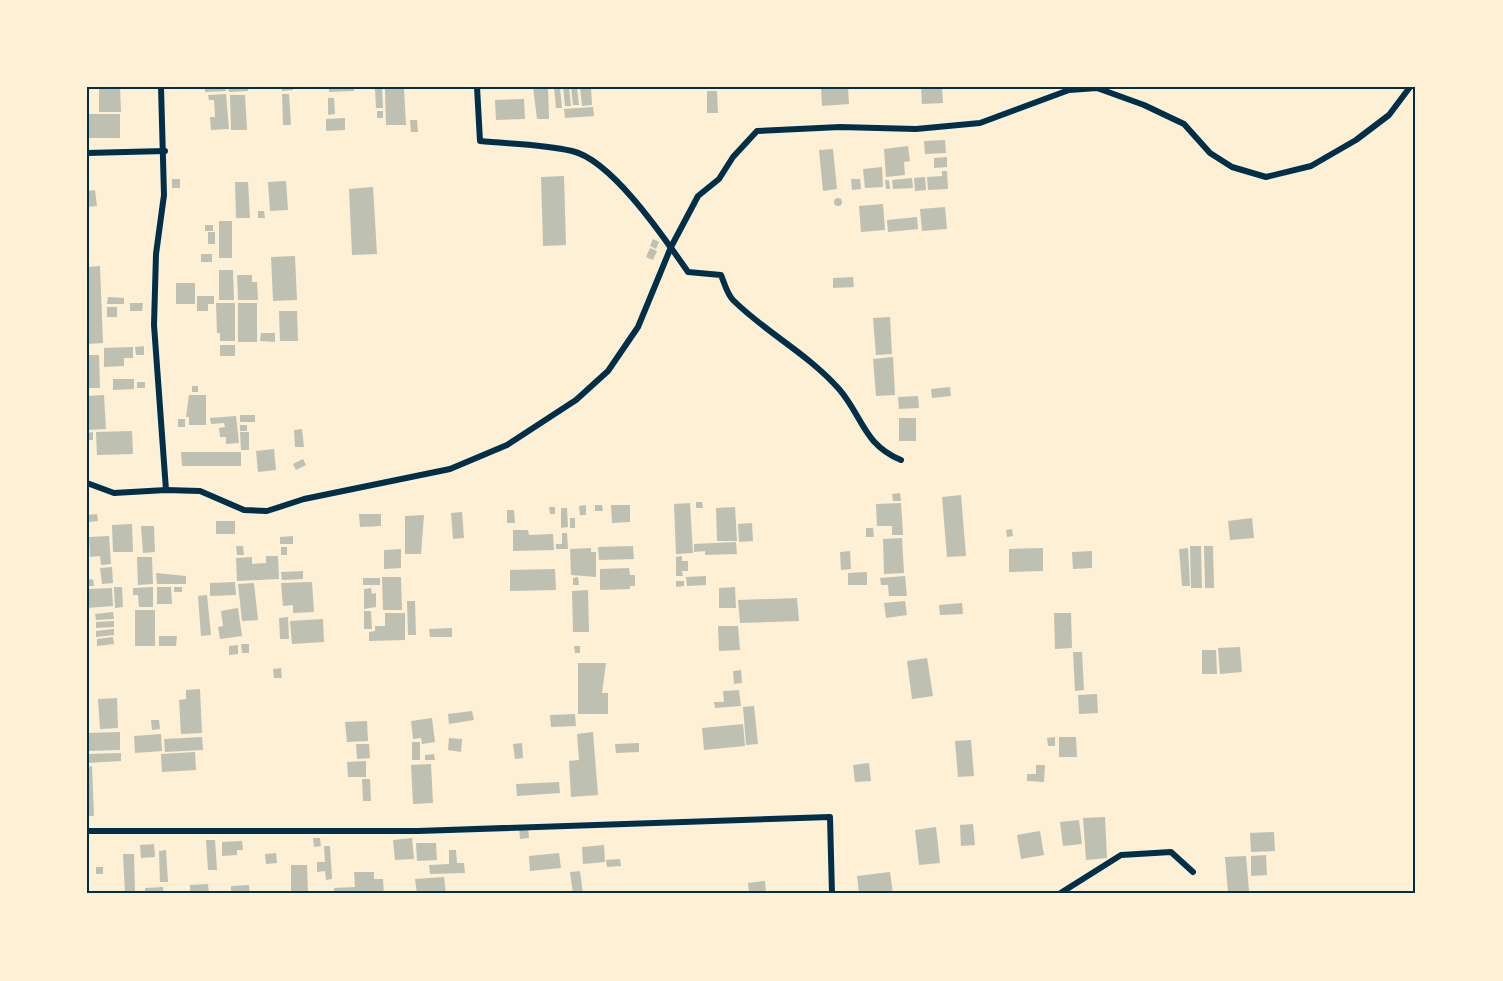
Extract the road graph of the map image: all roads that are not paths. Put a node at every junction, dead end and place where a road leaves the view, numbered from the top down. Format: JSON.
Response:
{"nodes":[{"id":1,"x":161,"y":87,"type":"edge"},
{"id":2,"x":477,"y":87,"type":"edge"},
{"id":3,"x":1413,"y":87,"type":"edge"},
{"id":4,"x":165,"y":151,"type":"junction"},
{"id":5,"x":87,"y":153,"type":"edge"},
{"id":6,"x":671,"y":246,"type":"junction"},
{"id":7,"x":901,"y":460,"type":"dead end"},
{"id":8,"x":87,"y":483,"type":"edge"},
{"id":9,"x":166,"y":490,"type":"junction"},
{"id":10,"x":87,"y":831,"type":"edge"},
{"id":11,"x":1193,"y":872,"type":"dead end"},
{"id":12,"x":832,"y":894,"type":"edge"},
{"id":13,"x":1059,"y":894,"type":"edge"}],
"edges":[{"from":1,"to":4,"type":"street"},
{"from":2,"to":6,"type":"street"},
{"from":3,"to":6,"type":"street"},
{"from":4,"to":5,"type":"street"},
{"from":4,"to":9,"type":"street"},
{"from":6,"to":7,"type":"street"},
{"from":6,"to":9,"type":"street"},
{"from":8,"to":9,"type":"street"},
{"from":10,"to":12,"type":"street"},
{"from":11,"to":13,"type":"street"}]}
